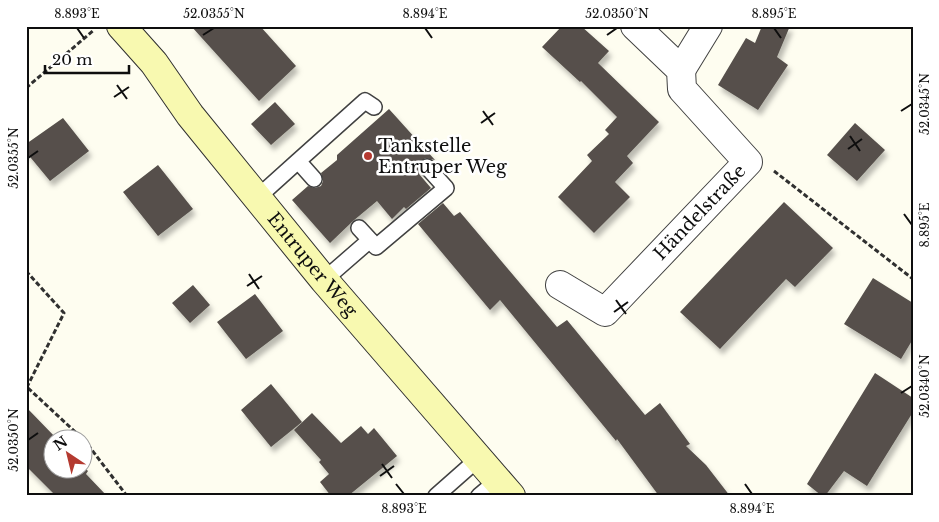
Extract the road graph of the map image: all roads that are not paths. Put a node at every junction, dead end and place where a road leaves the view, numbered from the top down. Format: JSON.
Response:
{"nodes":[{"id":1,"x":121,"y":26,"type":"edge"},
{"id":2,"x":634,"y":26,"type":"edge"},
{"id":3,"x":708,"y":26,"type":"edge"},
{"id":4,"x":681,"y":70,"type":"junction"},
{"id":5,"x":374,"y":107,"type":"dead end"},
{"id":6,"x":298,"y":162,"type":"junction"},
{"id":7,"x":427,"y":167,"type":"dead end"},
{"id":8,"x":314,"y":179,"type":"dead end"},
{"id":9,"x":257,"y":198,"type":"junction"},
{"id":10,"x":359,"y":228,"type":"dead end"},
{"id":11,"x":370,"y":240,"type":"junction"},
{"id":12,"x":324,"y":280,"type":"junction"},
{"id":13,"x":560,"y":285,"type":"dead end"},
{"id":14,"x":479,"y":458,"type":"junction"},
{"id":15,"x":496,"y":491,"type":"edge"},
{"id":16,"x":436,"y":496,"type":"edge"}],
"edges":[{"from":1,"to":9,"type":"main road","name":"Entruper Weg"},
{"from":2,"to":4,"type":"street"},
{"from":3,"to":4,"type":"street"},
{"from":4,"to":13,"type":"street","name":"Händelstraße"},
{"from":5,"to":6,"type":"lane"},
{"from":6,"to":8,"type":"lane"},
{"from":6,"to":9,"type":"lane"},
{"from":7,"to":11,"type":"lane"},
{"from":9,"to":12,"type":"main road","name":"Entruper Weg"},
{"from":10,"to":11,"type":"lane"},
{"from":11,"to":12,"type":"lane"},
{"from":12,"to":14,"type":"main road","name":"Entruper Weg"},
{"from":14,"to":15,"type":"main road","name":"Entruper Weg"},
{"from":14,"to":16,"type":"lane"}]}
